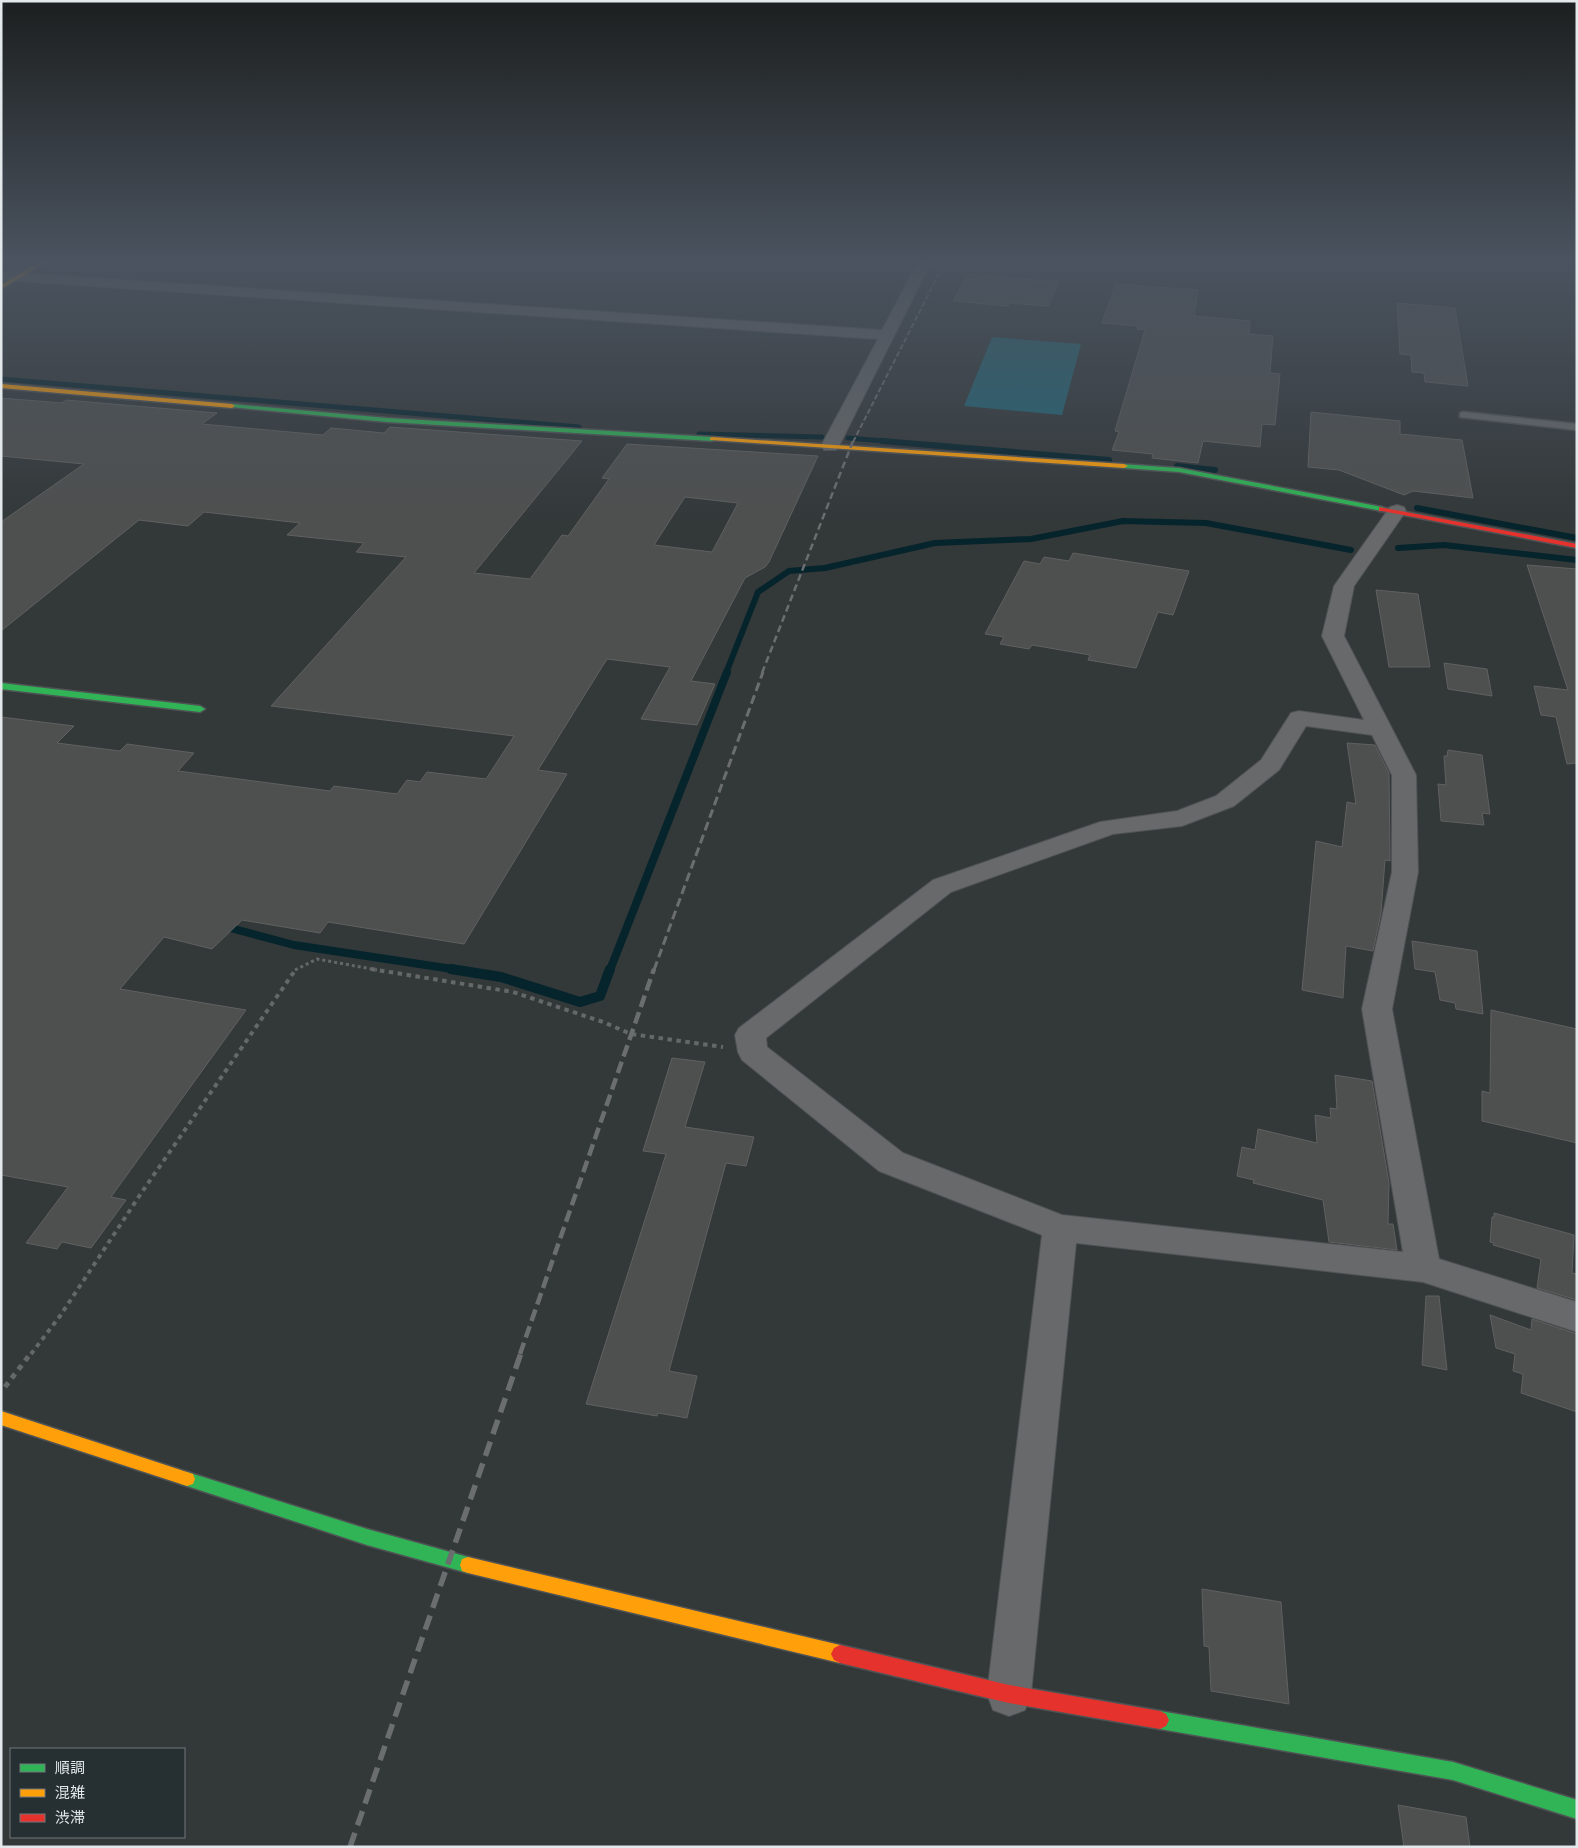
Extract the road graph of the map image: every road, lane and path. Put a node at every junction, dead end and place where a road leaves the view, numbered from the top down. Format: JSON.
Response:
{"nodes":[{"id":1,"x":879,"y":348,"type":"edge"},
{"id":2,"x":1,"y":386,"type":"edge"},
{"id":3,"x":1463,"y":415,"type":"dead end"},
{"id":4,"x":1577,"y":427,"type":"edge"},
{"id":5,"x":830,"y":446,"type":"junction"},
{"id":6,"x":1397,"y":511,"type":"junction"},
{"id":7,"x":1577,"y":546,"type":"edge"},
{"id":8,"x":1,"y":686,"type":"edge"},
{"id":9,"x":200,"y":709,"type":"dead end"},
{"id":10,"x":1381,"y":729,"type":"junction"},
{"id":11,"x":753,"y":1052,"type":"junction"},
{"id":12,"x":1060,"y":1228,"type":"junction"},
{"id":13,"x":1423,"y":1268,"type":"junction"},
{"id":14,"x":1577,"y":1317,"type":"edge"},
{"id":15,"x":1,"y":1392,"type":"edge"},
{"id":16,"x":1,"y":1418,"type":"edge"},
{"id":17,"x":1009,"y":1694,"type":"junction"},
{"id":18,"x":1577,"y":1810,"type":"edge"}],
"edges":[{"from":1,"to":5,"type":"street"},
{"from":2,"to":5,"type":"street"},
{"from":3,"to":4,"type":"lane"},
{"from":5,"to":6,"type":"street"},
{"from":6,"to":7,"type":"street"},
{"from":6,"to":10,"type":"street"},
{"from":8,"to":9,"type":"street"},
{"from":10,"to":11,"type":"street"},
{"from":10,"to":13,"type":"street"},
{"from":11,"to":12,"type":"street"},
{"from":11,"to":15,"type":"path"},
{"from":12,"to":13,"type":"street"},
{"from":12,"to":17,"type":"street"},
{"from":13,"to":14,"type":"street"},
{"from":16,"to":17,"type":"street"},
{"from":17,"to":18,"type":"street"}]}
